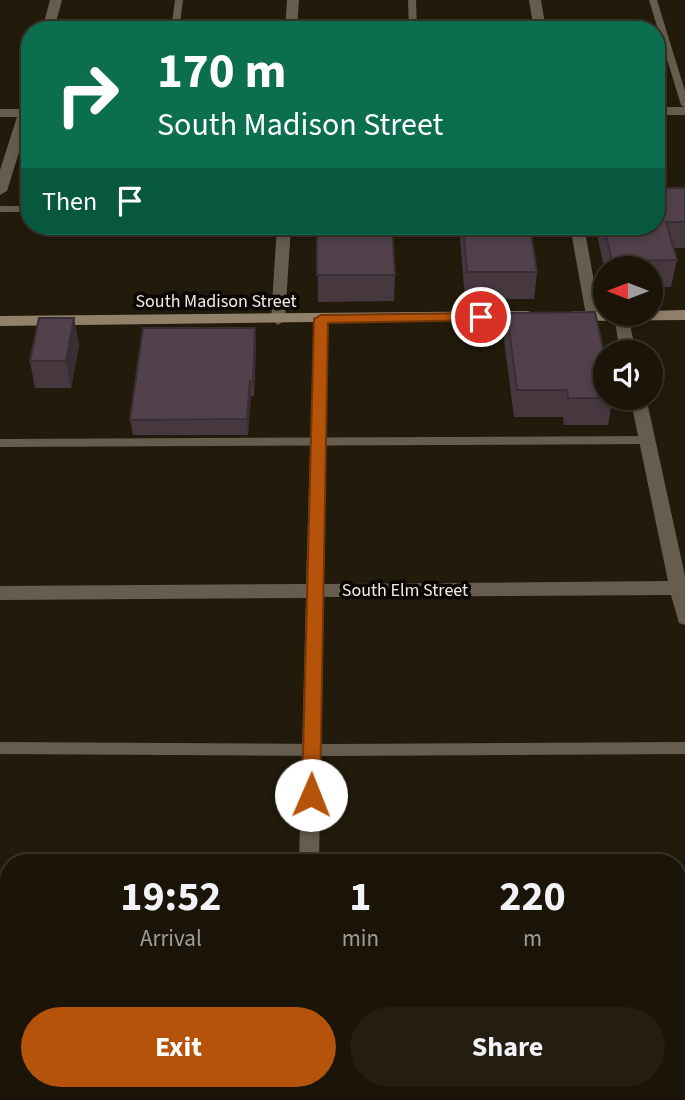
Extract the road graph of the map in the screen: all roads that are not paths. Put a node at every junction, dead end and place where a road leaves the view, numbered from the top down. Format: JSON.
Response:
{"nodes":[{"id":1,"x":56,"y":0,"type":"edge"},
{"id":2,"x":179,"y":0,"type":"edge"},
{"id":3,"x":293,"y":0,"type":"edge"},
{"id":4,"x":412,"y":0,"type":"edge"},
{"id":5,"x":535,"y":0,"type":"edge"},
{"id":6,"x":653,"y":0,"type":"edge"},
{"id":7,"x":50,"y":21,"type":"edge"},
{"id":8,"x":176,"y":21,"type":"edge"},
{"id":9,"x":292,"y":21,"type":"edge"},
{"id":10,"x":413,"y":21,"type":"edge"},
{"id":11,"x":538,"y":21,"type":"edge"},
{"id":12,"x":659,"y":21,"type":"edge"},
{"id":13,"x":665,"y":39,"type":"edge"},
{"id":14,"x":685,"y":105,"type":"edge"},
{"id":15,"x":665,"y":111,"type":"edge"},
{"id":16,"x":685,"y":111,"type":"edge"},
{"id":17,"x":0,"y":113,"type":"edge"},
{"id":18,"x":21,"y":113,"type":"edge"},
{"id":19,"x":21,"y":130,"type":"edge"},
{"id":20,"x":0,"y":191,"type":"edge"},
{"id":21,"x":0,"y":209,"type":"edge"},
{"id":22,"x":21,"y":209,"type":"edge"},
{"id":23,"x":283,"y":235,"type":"edge"},
{"id":24,"x":579,"y":235,"type":"edge"},
{"id":25,"x":663,"y":315,"type":"edge"},
{"id":26,"x":685,"y":315,"type":"edge"},
{"id":27,"x":537,"y":316,"type":"edge"},
{"id":28,"x":565,"y":316,"type":"edge"},
{"id":29,"x":593,"y":316,"type":"joint"},
{"id":30,"x":321,"y":319,"type":"junction"},
{"id":31,"x":278,"y":320,"type":"junction"},
{"id":32,"x":0,"y":321,"type":"edge"},
{"id":33,"x":641,"y":410,"type":"edge"},
{"id":34,"x":318,"y":440,"type":"junction"},
{"id":35,"x":647,"y":440,"type":"junction"},
{"id":36,"x":0,"y":443,"type":"edge"},
{"id":37,"x":682,"y":588,"type":"edge"},
{"id":38,"x":314,"y":590,"type":"junction"},
{"id":39,"x":0,"y":593,"type":"edge"},
{"id":40,"x":685,"y":618,"type":"edge"},
{"id":41,"x":0,"y":748,"type":"edge"},
{"id":42,"x":685,"y":748,"type":"edge"},
{"id":43,"x":312,"y":750,"type":"junction"},
{"id":44,"x":309,"y":854,"type":"edge"}],
"edges":[{"from":1,"to":7,"type":"street"},
{"from":2,"to":8,"type":"lane"},
{"from":3,"to":9,"type":"street"},
{"from":4,"to":10,"type":"lane"},
{"from":5,"to":11,"type":"street"},
{"from":6,"to":12,"type":"lane"},
{"from":13,"to":14,"type":"lane"},
{"from":15,"to":16,"type":"street"},
{"from":17,"to":18,"type":"street"},
{"from":19,"to":20,"type":"street"},
{"from":21,"to":22,"type":"lane"},
{"from":23,"to":31,"type":"street"},
{"from":24,"to":29,"type":"street"},
{"from":25,"to":26,"type":"main road"},
{"from":27,"to":30,"type":"main road","name":"South Madison Street"},
{"from":28,"to":29,"type":"main road"},
{"from":30,"to":31,"type":"main road","name":"South Madison Street"},
{"from":30,"to":34,"type":"street"},
{"from":31,"to":32,"type":"main road","name":"South Madison Street"},
{"from":33,"to":35,"type":"street"},
{"from":34,"to":35,"type":"lane"},
{"from":34,"to":36,"type":"lane"},
{"from":34,"to":38,"type":"street"},
{"from":35,"to":37,"type":"street"},
{"from":37,"to":38,"type":"street","name":"South Elm Street"},
{"from":37,"to":40,"type":"street"},
{"from":38,"to":39,"type":"street","name":"South Elm Street"},
{"from":38,"to":43,"type":"street"},
{"from":41,"to":43,"type":"lane"},
{"from":42,"to":43,"type":"lane"},
{"from":43,"to":44,"type":"street"}]}
